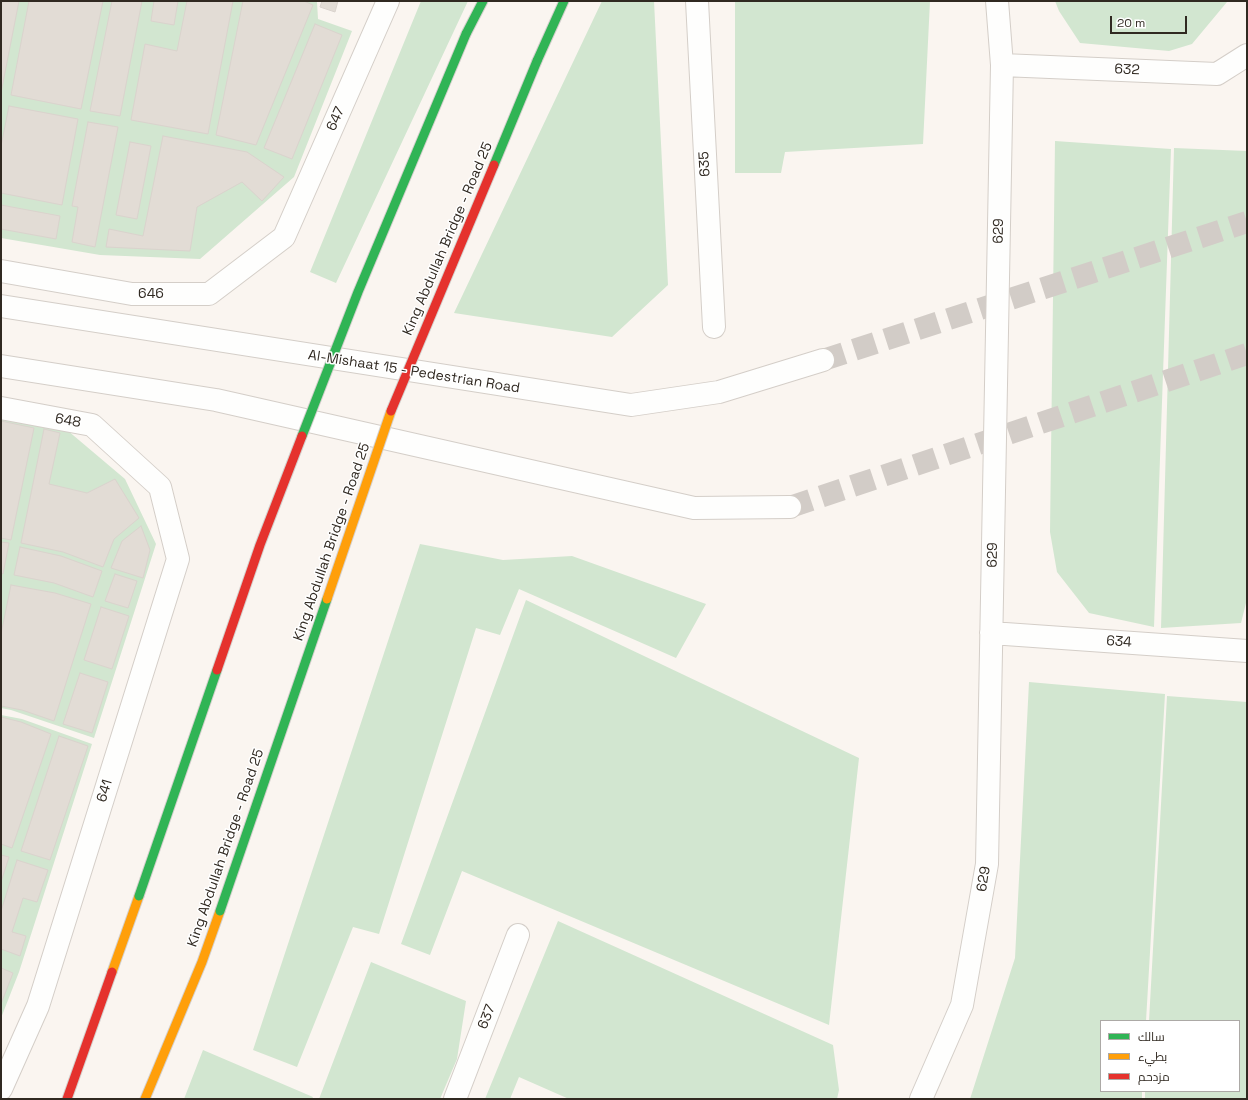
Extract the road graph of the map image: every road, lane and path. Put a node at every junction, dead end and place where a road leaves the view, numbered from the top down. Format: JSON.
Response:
{"nodes":[{"id":1,"x":388,"y":1,"type":"edge"},
{"id":2,"x":483,"y":1,"type":"edge"},
{"id":3,"x":564,"y":1,"type":"edge"},
{"id":4,"x":697,"y":1,"type":"edge"},
{"id":5,"x":997,"y":1,"type":"edge"},
{"id":6,"x":1247,"y":55,"type":"edge"},
{"id":7,"x":1002,"y":65,"type":"junction"},
{"id":8,"x":284,"y":237,"type":"joint"},
{"id":9,"x":1,"y":271,"type":"edge"},
{"id":10,"x":1,"y":306,"type":"edge"},
{"id":11,"x":714,"y":327,"type":"dead end"},
{"id":12,"x":824,"y":360,"type":"tunnel mouth"},
{"id":13,"x":1,"y":366,"type":"edge"},
{"id":14,"x":1,"y":408,"type":"edge"},
{"id":15,"x":160,"y":487,"type":"joint"},
{"id":16,"x":790,"y":507,"type":"tunnel mouth"},
{"id":17,"x":991,"y":633,"type":"junction"},
{"id":18,"x":1247,"y":651,"type":"edge"},
{"id":19,"x":518,"y":935,"type":"dead end"},
{"id":20,"x":1,"y":1089,"type":"edge"},
{"id":21,"x":67,"y":1099,"type":"edge"},
{"id":22,"x":145,"y":1099,"type":"edge"},
{"id":23,"x":455,"y":1099,"type":"edge"},
{"id":24,"x":921,"y":1099,"type":"edge"}],
"edges":[{"from":1,"to":8,"type":"street","name":"647"},
{"from":2,"to":21,"type":"main road","bridge":true},
{"from":3,"to":22,"type":"main road","name":"King Abdullah Bridge - Road 25","bridge":true},
{"from":4,"to":11,"type":"street","name":"635"},
{"from":5,"to":7,"type":"street","name":"629"},
{"from":6,"to":7,"type":"street","name":"632"},
{"from":7,"to":17,"type":"street","name":"629"},
{"from":8,"to":9,"type":"street","name":"646"},
{"from":10,"to":12,"type":"street","name":"Al-Mishaat 15 - Pedestrian Road"},
{"from":13,"to":16,"type":"street"},
{"from":14,"to":15,"type":"street","name":"648"},
{"from":15,"to":20,"type":"street","name":"641"},
{"from":17,"to":18,"type":"street","name":"634"},
{"from":17,"to":24,"type":"street","name":"629"},
{"from":19,"to":23,"type":"street","name":"637"}]}
